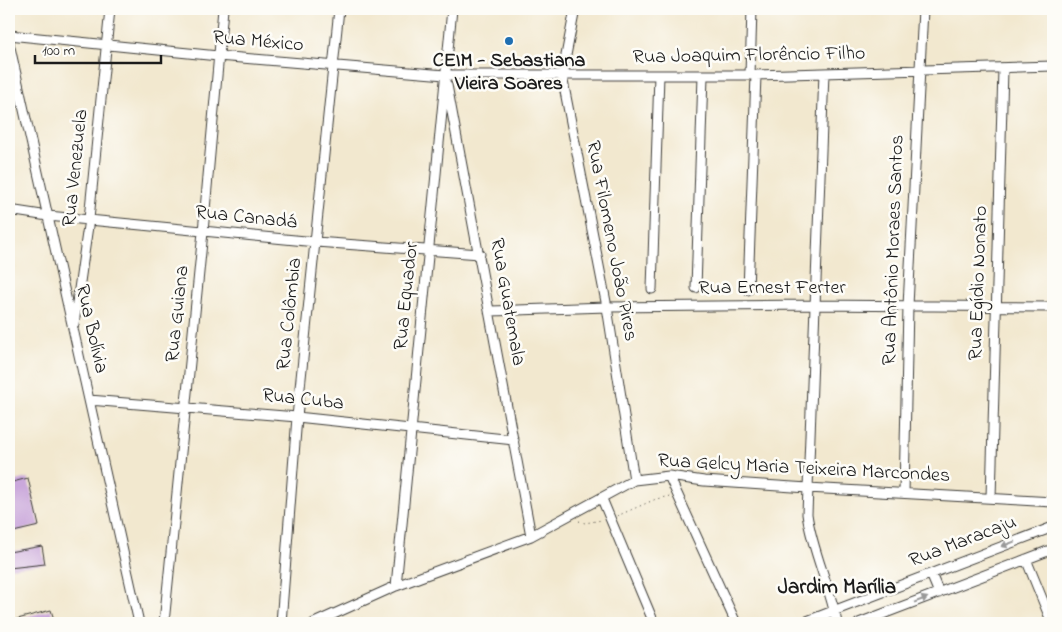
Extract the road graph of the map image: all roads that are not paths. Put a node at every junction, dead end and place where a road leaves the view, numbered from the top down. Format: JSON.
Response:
{"nodes":[{"id":1,"x":110,"y":9,"type":"edge"},
{"id":2,"x":223,"y":9,"type":"edge"},
{"id":3,"x":339,"y":9,"type":"edge"},
{"id":4,"x":452,"y":9,"type":"edge"},
{"id":5,"x":575,"y":9,"type":"edge"},
{"id":6,"x":752,"y":9,"type":"edge"},
{"id":7,"x":923,"y":9,"type":"edge"},
{"id":8,"x":9,"y":35,"type":"edge"},
{"id":9,"x":9,"y":43,"type":"edge"},
{"id":10,"x":106,"y":44,"type":"junction"},
{"id":11,"x":218,"y":56,"type":"junction"},
{"id":12,"x":332,"y":66,"type":"junction"},
{"id":13,"x":1053,"y":66,"type":"edge"},
{"id":14,"x":1004,"y":69,"type":"junction"},
{"id":15,"x":920,"y":71,"type":"junction"},
{"id":16,"x":824,"y":73,"type":"junction"},
{"id":17,"x":445,"y":75,"type":"junction"},
{"id":18,"x":753,"y":75,"type":"junction"},
{"id":19,"x":562,"y":76,"type":"junction"},
{"id":20,"x":659,"y":76,"type":"junction"},
{"id":21,"x":703,"y":76,"type":"junction"},
{"id":22,"x":9,"y":210,"type":"edge"},
{"id":23,"x":48,"y":216,"type":"junction"},
{"id":24,"x":89,"y":219,"type":"junction"},
{"id":25,"x":203,"y":232,"type":"junction"},
{"id":26,"x":316,"y":242,"type":"junction"},
{"id":27,"x":429,"y":248,"type":"junction"},
{"id":28,"x":480,"y":254,"type":"junction"},
{"id":29,"x":696,"y":288,"type":"dead end"},
{"id":30,"x":652,"y":289,"type":"dead end"},
{"id":31,"x":748,"y":290,"type":"dead end"},
{"id":32,"x":815,"y":305,"type":"junction"},
{"id":33,"x":908,"y":306,"type":"junction"},
{"id":34,"x":607,"y":307,"type":"junction"},
{"id":35,"x":996,"y":307,"type":"junction"},
{"id":36,"x":1053,"y":307,"type":"edge"},
{"id":37,"x":491,"y":311,"type":"junction"},
{"id":38,"x":73,"y":330,"type":"junction"},
{"id":39,"x":89,"y":400,"type":"junction"},
{"id":40,"x":186,"y":407,"type":"junction"},
{"id":41,"x":297,"y":417,"type":"junction"},
{"id":42,"x":410,"y":429,"type":"junction"},
{"id":43,"x":514,"y":440,"type":"junction"},
{"id":44,"x":669,"y":476,"type":"junction"},
{"id":45,"x":634,"y":480,"type":"junction"},
{"id":46,"x":808,"y":488,"type":"junction"},
{"id":47,"x":904,"y":493,"type":"junction"},
{"id":48,"x":990,"y":498,"type":"junction"},
{"id":49,"x":602,"y":499,"type":"junction"},
{"id":50,"x":1053,"y":502,"type":"edge"},
{"id":51,"x":1053,"y":527,"type":"edge"},
{"id":52,"x":531,"y":536,"type":"junction"},
{"id":53,"x":1053,"y":549,"type":"edge"},
{"id":54,"x":1026,"y":560,"type":"junction"},
{"id":55,"x":931,"y":574,"type":"junction"},
{"id":56,"x":396,"y":586,"type":"junction"},
{"id":57,"x":939,"y":593,"type":"junction"},
{"id":58,"x":834,"y":611,"type":"junction"},
{"id":59,"x":139,"y":623,"type":"edge"},
{"id":60,"x":164,"y":623,"type":"edge"},
{"id":61,"x":281,"y":623,"type":"edge"},
{"id":62,"x":314,"y":623,"type":"edge"},
{"id":63,"x":654,"y":623,"type":"edge"},
{"id":64,"x":736,"y":623,"type":"edge"},
{"id":65,"x":802,"y":623,"type":"edge"},
{"id":66,"x":837,"y":623,"type":"edge"},
{"id":67,"x":859,"y":623,"type":"edge"},
{"id":68,"x":1052,"y":623,"type":"edge"}],
"edges":[{"from":1,"to":10,"type":"street","name":"Rua Venezuela"},
{"from":2,"to":11,"type":"street","name":"Rua Guiana"},
{"from":3,"to":12,"type":"street","name":"Rua Colômbia"},
{"from":4,"to":17,"type":"street","name":"Rua Equador"},
{"from":5,"to":19,"type":"street","name":"Rua Filomeno João Pires"},
{"from":6,"to":18,"type":"street"},
{"from":7,"to":15,"type":"street","name":"Rua Antônio Moraes Santos"},
{"from":8,"to":10,"type":"street","name":"Rua México"},
{"from":9,"to":23,"type":"street","name":"Rua Bolívia"},
{"from":10,"to":11,"type":"street","name":"Rua México"},
{"from":10,"to":24,"type":"street","name":"Rua Venezuela"},
{"from":11,"to":12,"type":"street","name":"Rua México"},
{"from":11,"to":25,"type":"street","name":"Rua Guiana"},
{"from":12,"to":17,"type":"street","name":"Rua México"},
{"from":12,"to":26,"type":"street","name":"Rua Colômbia"},
{"from":13,"to":14,"type":"street","name":"Rua Joaquim Florêncio Filho"},
{"from":14,"to":15,"type":"street","name":"Rua Joaquim Florêncio Filho"},
{"from":14,"to":35,"type":"street","name":"Rua Egídio Nonato"},
{"from":15,"to":16,"type":"street","name":"Rua Joaquim Florêncio Filho"},
{"from":15,"to":33,"type":"street","name":"Rua Antônio Moraes Santos"},
{"from":16,"to":18,"type":"street","name":"Rua Joaquim Florêncio Filho"},
{"from":16,"to":32,"type":"street"},
{"from":17,"to":19,"type":"street","name":"Rua Joaquim Florêncio Filho"},
{"from":17,"to":27,"type":"street","name":"Rua Equador"},
{"from":17,"to":28,"type":"street","name":"Rua Guatemala"},
{"from":18,"to":21,"type":"street","name":"Rua Joaquim Florêncio Filho"},
{"from":18,"to":31,"type":"street"},
{"from":19,"to":20,"type":"street","name":"Rua Joaquim Florêncio Filho"},
{"from":19,"to":34,"type":"street","name":"Rua Filomeno João Pires"},
{"from":20,"to":21,"type":"street","name":"Rua Joaquim Florêncio Filho"},
{"from":20,"to":30,"type":"street"},
{"from":21,"to":29,"type":"street"},
{"from":22,"to":23,"type":"street","name":"Rua Canadá"},
{"from":23,"to":24,"type":"street","name":"Rua Canadá"},
{"from":23,"to":38,"type":"street","name":"Rua Bolívia"},
{"from":24,"to":25,"type":"street","name":"Rua Canadá"},
{"from":24,"to":38,"type":"street","name":"Rua Venezuela"},
{"from":25,"to":26,"type":"street","name":"Rua Canadá"},
{"from":25,"to":40,"type":"street","name":"Rua Guiana"},
{"from":26,"to":27,"type":"street","name":"Rua Canadá"},
{"from":26,"to":41,"type":"street","name":"Rua Colômbia"},
{"from":27,"to":28,"type":"street","name":"Rua Canadá"},
{"from":27,"to":42,"type":"street","name":"Rua Equador"},
{"from":28,"to":37,"type":"street","name":"Rua Guatemala"},
{"from":32,"to":33,"type":"street","name":"Rua Ernest Ferter"},
{"from":32,"to":34,"type":"street","name":"Rua Ernest Ferter"},
{"from":32,"to":46,"type":"street"},
{"from":33,"to":35,"type":"street","name":"Rua Ernest Ferter"},
{"from":33,"to":47,"type":"street","name":"Rua Antônio Moraes Santos"},
{"from":34,"to":37,"type":"street","name":"Rua Ernest Ferter"},
{"from":34,"to":45,"type":"street","name":"Rua Filomeno João Pires"},
{"from":35,"to":36,"type":"street","name":"Rua Ernest Ferter"},
{"from":35,"to":48,"type":"street","name":"Rua Egídio Nonato"},
{"from":37,"to":43,"type":"street","name":"Rua Guatemala"},
{"from":38,"to":39,"type":"street","name":"Rua Bolívia"},
{"from":39,"to":40,"type":"street","name":"Rua Cuba"},
{"from":39,"to":59,"type":"street","name":"Rua Bolívia"},
{"from":40,"to":41,"type":"street","name":"Rua Cuba"},
{"from":40,"to":60,"type":"street","name":"Rua Guiana"},
{"from":41,"to":42,"type":"street","name":"Rua Cuba"},
{"from":41,"to":61,"type":"street","name":"Rua Colômbia"},
{"from":42,"to":43,"type":"street","name":"Rua Cuba"},
{"from":42,"to":56,"type":"street","name":"Rua Equador"},
{"from":43,"to":52,"type":"street","name":"Rua Guatemala"},
{"from":44,"to":45,"type":"street","name":"Rua Gelcy Maria Teixeira Marcondes"},
{"from":44,"to":46,"type":"street","name":"Rua Gelcy Maria Teixeira Marcondes"},
{"from":44,"to":64,"type":"street"},
{"from":45,"to":49,"type":"street","name":"Rua Gelcy Maria Teixeira Marcondes"},
{"from":46,"to":47,"type":"street","name":"Rua Gelcy Maria Teixeira Marcondes"},
{"from":46,"to":58,"type":"street"},
{"from":47,"to":48,"type":"street","name":"Rua Gelcy Maria Teixeira Marcondes"},
{"from":48,"to":50,"type":"street","name":"Rua Gelcy Maria Teixeira Marcondes"},
{"from":49,"to":52,"type":"street","name":"Rua Gelcy Maria Teixeira Marcondes"},
{"from":49,"to":63,"type":"street"},
{"from":51,"to":55,"type":"street","name":"Rua Maracaju","one_way":true},
{"from":52,"to":56,"type":"street","name":"Rua Gelcy Maria Teixeira Marcondes"},
{"from":53,"to":54,"type":"street","name":"Rua Maracaju"},
{"from":54,"to":57,"type":"street","name":"Rua Maracaju"},
{"from":54,"to":68,"type":"street"},
{"from":55,"to":57,"type":"street"},
{"from":55,"to":58,"type":"street","name":"Rua Maracaju"},
{"from":56,"to":62,"type":"street","name":"Rua Gelcy Maria Teixeira Marcondes"},
{"from":67,"to":57,"type":"street","name":"Rua Maracaju","one_way":true},
{"from":58,"to":65,"type":"street","name":"Rua Maracaju"},
{"from":58,"to":66,"type":"street"}]}
